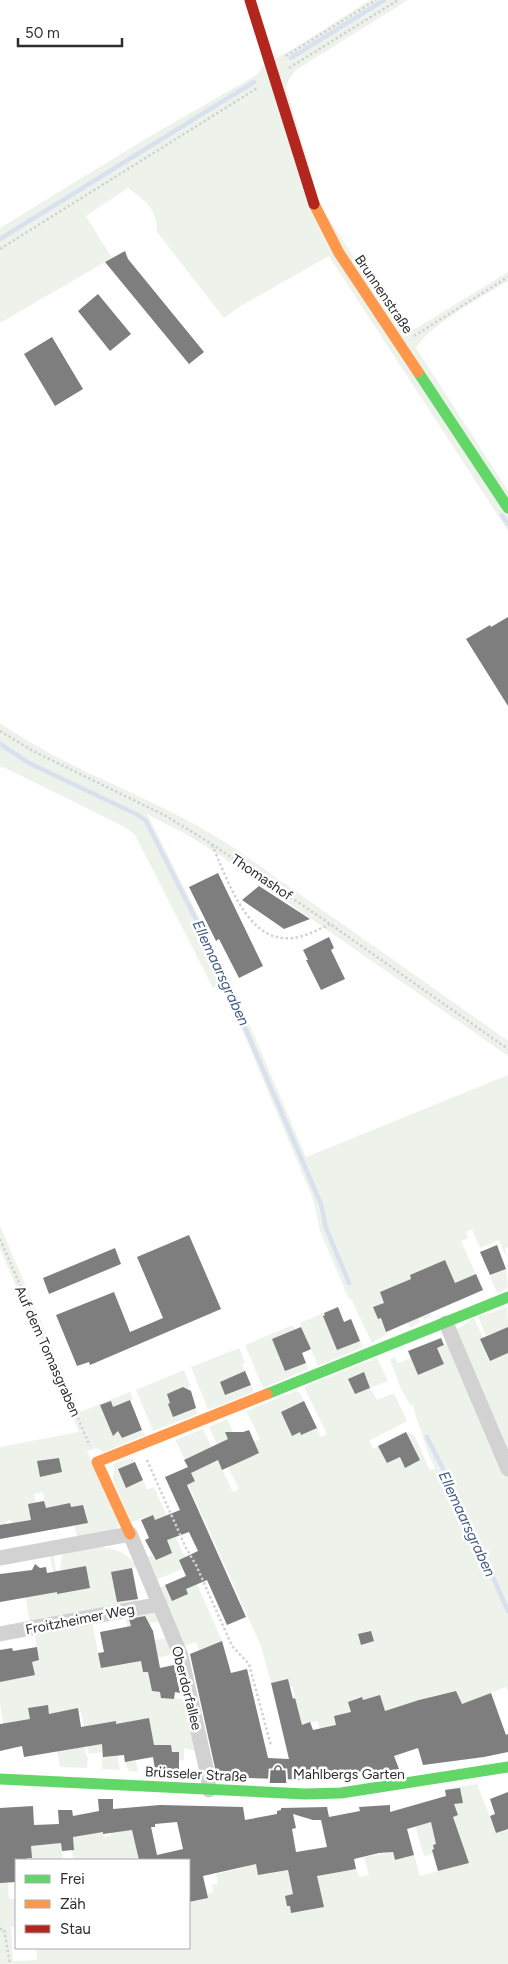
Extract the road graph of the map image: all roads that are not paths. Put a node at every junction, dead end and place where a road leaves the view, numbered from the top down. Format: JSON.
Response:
{"nodes":[{"id":1,"x":250,"y":0,"type":"edge"},
{"id":2,"x":508,"y":508,"type":"edge"},
{"id":3,"x":508,"y":1297,"type":"edge"},
{"id":4,"x":446,"y":1323,"type":"junction"},
{"id":5,"x":508,"y":1469,"type":"edge"},
{"id":6,"x":130,"y":1534,"type":"junction"},
{"id":7,"x":0,"y":1558,"type":"edge"},
{"id":8,"x":160,"y":1604,"type":"junction"},
{"id":9,"x":0,"y":1634,"type":"edge"},
{"id":10,"x":508,"y":1767,"type":"edge"},
{"id":11,"x":0,"y":1779,"type":"edge"},
{"id":12,"x":210,"y":1790,"type":"junction"}],
"edges":[{"from":1,"to":2,"type":"street","name":"Brunnenstraße"},
{"from":3,"to":4,"type":"street"},
{"from":4,"to":5,"type":"street"},
{"from":4,"to":6,"type":"street","name":"Oberdorfallee"},
{"from":6,"to":7,"type":"street"},
{"from":6,"to":8,"type":"street","name":"Oberdorfallee"},
{"from":8,"to":9,"type":"street","name":"Froitzheimer Weg"},
{"from":8,"to":12,"type":"street","name":"Oberdorfallee"},
{"from":10,"to":12,"type":"street","name":"Brüsseler Straße"},
{"from":11,"to":12,"type":"street","name":"Brüsseler Straße"}]}
